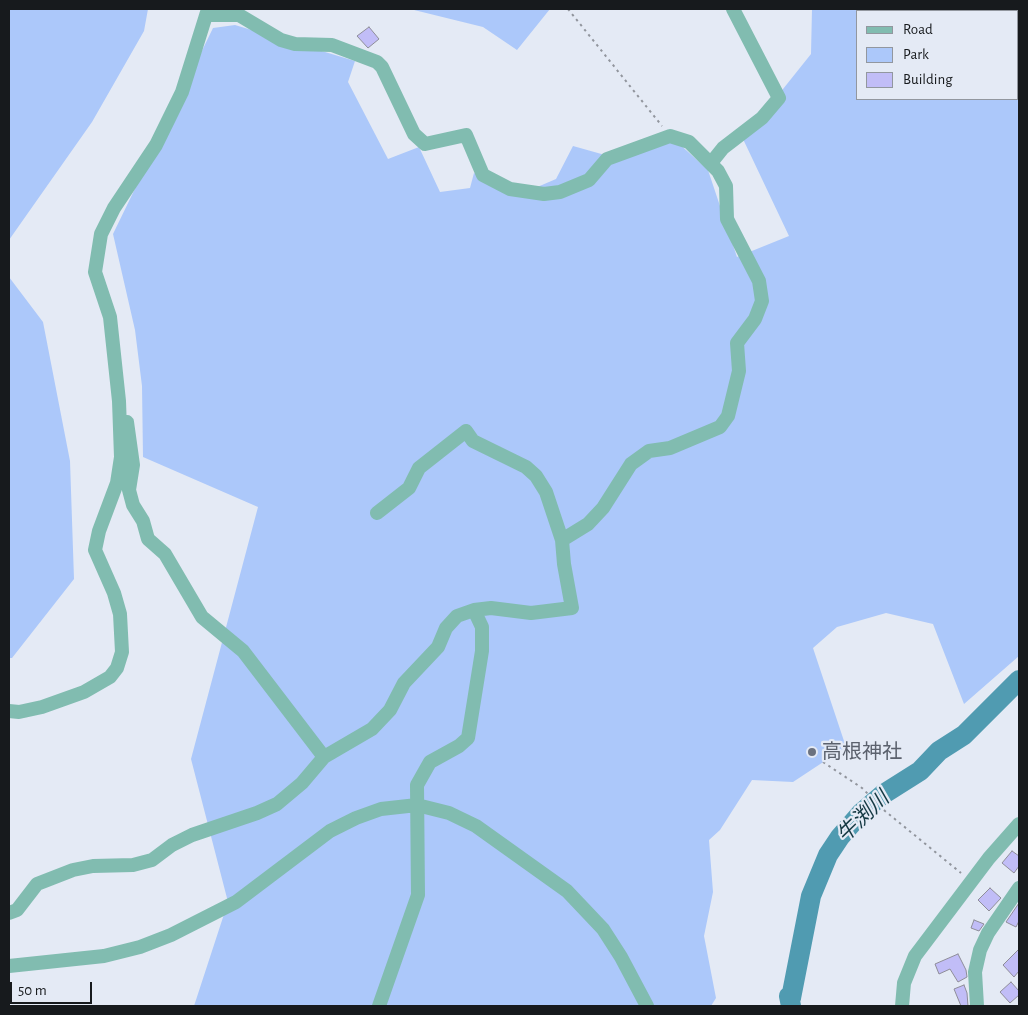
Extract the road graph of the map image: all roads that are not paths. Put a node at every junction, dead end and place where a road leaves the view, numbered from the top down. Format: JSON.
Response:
{"nodes":[{"id":1,"x":733,"y":9,"type":"edge"},
{"id":2,"x":207,"y":12,"type":"edge"},
{"id":3,"x":711,"y":163,"type":"junction"},
{"id":4,"x":119,"y":401,"type":"junction"},
{"id":5,"x":377,"y":513,"type":"dead end"},
{"id":6,"x":562,"y":540,"type":"junction"},
{"id":7,"x":474,"y":610,"type":"junction"},
{"id":8,"x":9,"y":711,"type":"edge"},
{"id":9,"x":324,"y":757,"type":"junction"},
{"id":10,"x":417,"y":805,"type":"junction"},
{"id":11,"x":1019,"y":824,"type":"edge"},
{"id":12,"x":1018,"y":894,"type":"edge"},
{"id":13,"x":9,"y":913,"type":"edge"},
{"id":14,"x":9,"y":966,"type":"edge"},
{"id":15,"x":379,"y":1006,"type":"edge"},
{"id":16,"x":647,"y":1006,"type":"edge"},
{"id":17,"x":902,"y":1006,"type":"edge"},
{"id":18,"x":978,"y":1006,"type":"edge"}],
"edges":[{"from":1,"to":3,"type":"street"},
{"from":2,"to":3,"type":"street"},
{"from":2,"to":4,"type":"street"},
{"from":3,"to":6,"type":"street"},
{"from":4,"to":8,"type":"street"},
{"from":4,"to":9,"type":"street"},
{"from":5,"to":6,"type":"street"},
{"from":6,"to":7,"type":"street"},
{"from":7,"to":9,"type":"street"},
{"from":7,"to":10,"type":"street"},
{"from":9,"to":13,"type":"street"},
{"from":10,"to":14,"type":"street"},
{"from":10,"to":15,"type":"street"},
{"from":10,"to":16,"type":"street"},
{"from":11,"to":17,"type":"street"},
{"from":12,"to":18,"type":"street"}]}
